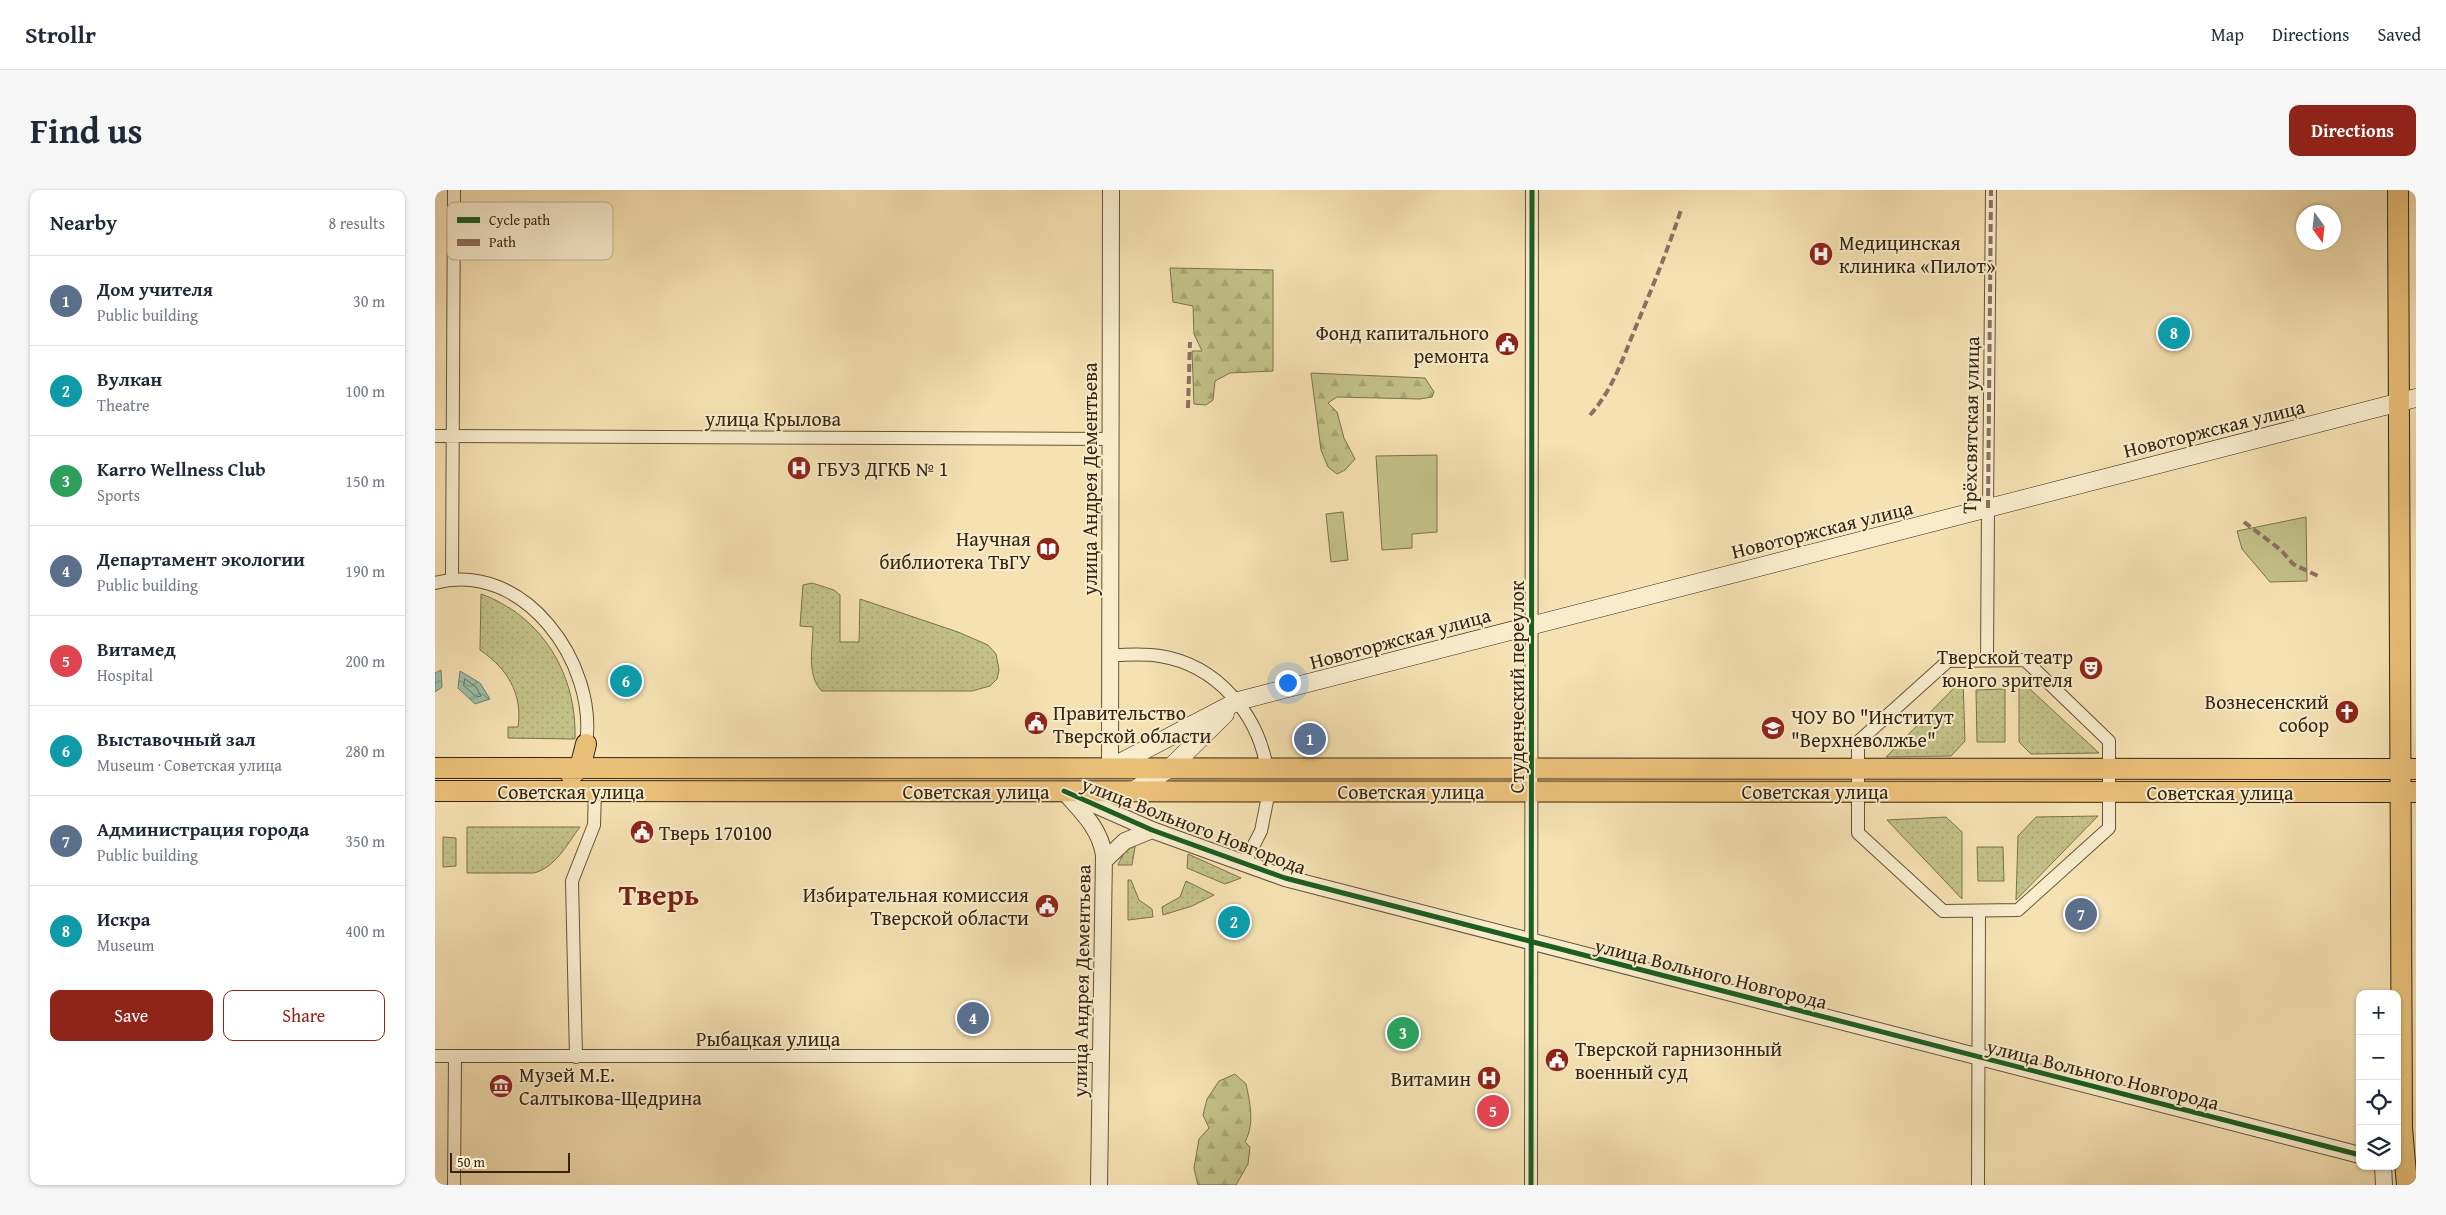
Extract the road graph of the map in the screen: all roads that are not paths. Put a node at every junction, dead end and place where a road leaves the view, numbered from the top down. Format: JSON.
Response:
{"nodes":[{"id":1,"x":1111,"y":190,"type":"edge"},
{"id":2,"x":1532,"y":190,"type":"edge"},
{"id":3,"x":1991,"y":190,"type":"edge"},
{"id":4,"x":2398,"y":190,"type":"edge"},
{"id":5,"x":454,"y":260,"type":"edge"},
{"id":6,"x":2407,"y":401,"type":"edge"},
{"id":7,"x":435,"y":436,"type":"edge"},
{"id":8,"x":453,"y":436,"type":"junction"},
{"id":9,"x":1111,"y":438,"type":"junction"},
{"id":10,"x":1988,"y":508,"type":"junction"},
{"id":11,"x":452,"y":579,"type":"junction"},
{"id":12,"x":435,"y":582,"type":"edge"},
{"id":13,"x":1531,"y":626,"type":"junction"},
{"id":14,"x":1110,"y":655,"type":"junction"},
{"id":15,"x":1987,"y":660,"type":"junction"},
{"id":16,"x":1238,"y":701,"type":"junction"},
{"id":17,"x":586,"y":744,"type":"joint"},
{"id":18,"x":435,"y":768,"type":"edge"},
{"id":19,"x":580,"y":768,"type":"junction"},
{"id":20,"x":1110,"y":768,"type":"junction"},
{"id":21,"x":1170,"y":768,"type":"junction"},
{"id":22,"x":1267,"y":768,"type":"junction"},
{"id":23,"x":1531,"y":768,"type":"junction"},
{"id":24,"x":1858,"y":769,"type":"junction"},
{"id":25,"x":2109,"y":769,"type":"junction"},
{"id":26,"x":2408,"y":769,"type":"edge"},
{"id":27,"x":435,"y":791,"type":"edge"},
{"id":28,"x":546,"y":791,"type":"junction"},
{"id":29,"x":595,"y":791,"type":"junction"},
{"id":30,"x":1064,"y":791,"type":"junction"},
{"id":31,"x":1133,"y":791,"type":"junction"},
{"id":32,"x":1269,"y":791,"type":"junction"},
{"id":33,"x":1858,"y":791,"type":"junction"},
{"id":34,"x":1531,"y":792,"type":"junction"},
{"id":35,"x":2109,"y":792,"type":"junction"},
{"id":36,"x":2408,"y":792,"type":"edge"},
{"id":37,"x":1152,"y":830,"type":"junction"},
{"id":38,"x":1104,"y":861,"type":"junction"},
{"id":39,"x":1244,"y":864,"type":"junction"},
{"id":40,"x":1979,"y":910,"type":"junction"},
{"id":41,"x":1531,"y":942,"type":"junction"},
{"id":42,"x":435,"y":1056,"type":"edge"},
{"id":43,"x":455,"y":1056,"type":"junction"},
{"id":44,"x":1101,"y":1056,"type":"junction"},
{"id":45,"x":576,"y":1057,"type":"junction"},
{"id":46,"x":1979,"y":1057,"type":"junction"},
{"id":47,"x":2403,"y":1066,"type":"junction"},
{"id":48,"x":2400,"y":1080,"type":"edge"},
{"id":49,"x":2356,"y":1154,"type":"edge"},
{"id":50,"x":2383,"y":1170,"type":"edge"},
{"id":51,"x":2403,"y":1172,"type":"edge"},
{"id":52,"x":454,"y":1185,"type":"edge"},
{"id":53,"x":1099,"y":1185,"type":"edge"},
{"id":54,"x":1531,"y":1185,"type":"edge"},
{"id":55,"x":1978,"y":1185,"type":"edge"},
{"id":56,"x":2384,"y":1185,"type":"edge"}],
"edges":[{"from":1,"to":9,"type":"street","name":"улица Андрея Дементьева"},
{"from":2,"to":13,"type":"street","name":"Студенческий переулок"},
{"from":3,"to":10,"type":"street","name":"Трёхсвятская улица"},
{"from":4,"to":6,"type":"main road"},
{"from":5,"to":8,"type":"street"},
{"from":6,"to":10,"type":"main road","name":"Новоторжская улица"},
{"from":6,"to":26,"type":"main road"},
{"from":7,"to":8,"type":"street","name":"улица Крылова"},
{"from":8,"to":9,"type":"street","name":"улица Крылова"},
{"from":8,"to":11,"type":"street"},
{"from":9,"to":14,"type":"street","name":"улица Андрея Дементьева"},
{"from":10,"to":13,"type":"main road","name":"Новоторжская улица"},
{"from":10,"to":15,"type":"street","name":"Трёхсвятская улица"},
{"from":11,"to":12,"type":"street"},
{"from":11,"to":17,"type":"street"},
{"from":13,"to":16,"type":"main road","name":"Новоторжская улица"},
{"from":13,"to":23,"type":"street","name":"Студенческий переулок"},
{"from":14,"to":16,"type":"street"},
{"from":14,"to":20,"type":"street","name":"улица Андрея Дементьева"},
{"from":15,"to":24,"type":"street"},
{"from":15,"to":25,"type":"street"},
{"from":16,"to":20,"type":"main road","name":"Новоторжская улица"},
{"from":16,"to":21,"type":"main road"},
{"from":16,"to":22,"type":"street"},
{"from":17,"to":19,"type":"main road"},
{"from":18,"to":19,"type":"main road","name":"Советская улица"},
{"from":19,"to":20,"type":"main road","name":"Советская улица"},
{"from":19,"to":28,"type":"main road"},
{"from":20,"to":21,"type":"main road","name":"Советская улица"},
{"from":21,"to":22,"type":"main road","name":"Советская улица"},
{"from":21,"to":31,"type":"main road"},
{"from":22,"to":23,"type":"main road","name":"Советская улица"},
{"from":23,"to":24,"type":"main road","name":"Советская улица"},
{"from":23,"to":34,"type":"street","name":"Студенческий переулок"},
{"from":24,"to":25,"type":"main road","name":"Советская улица"},
{"from":24,"to":33,"type":"street"},
{"from":25,"to":26,"type":"main road","name":"Советская улица"},
{"from":25,"to":35,"type":"street"},
{"from":26,"to":36,"type":"main road"},
{"from":27,"to":28,"type":"main road","name":"Советская улица"},
{"from":28,"to":29,"type":"main road","name":"Советская улица"},
{"from":29,"to":30,"type":"main road","name":"Советская улица"},
{"from":29,"to":45,"type":"street"},
{"from":30,"to":31,"type":"main road","name":"Советская улица"},
{"from":30,"to":37,"type":"street","name":"улица Вольного Новгорода"},
{"from":30,"to":38,"type":"street","name":"улица Андрея Дементьева"},
{"from":31,"to":32,"type":"main road","name":"Советская улица"},
{"from":32,"to":34,"type":"main road","name":"Советская улица"},
{"from":32,"to":39,"type":"street"},
{"from":33,"to":34,"type":"main road","name":"Советская улица"},
{"from":33,"to":35,"type":"main road","name":"Советская улица"},
{"from":33,"to":40,"type":"street"},
{"from":34,"to":41,"type":"street","name":"Студенческий переулок"},
{"from":35,"to":36,"type":"main road","name":"Советская улица"},
{"from":35,"to":40,"type":"street"},
{"from":36,"to":47,"type":"main road"},
{"from":37,"to":38,"type":"street"},
{"from":37,"to":39,"type":"street","name":"улица Вольного Новгорода"},
{"from":38,"to":44,"type":"street","name":"улица Андрея Дементьева"},
{"from":39,"to":41,"type":"street","name":"улица Вольного Новгорода"},
{"from":40,"to":46,"type":"street"},
{"from":41,"to":46,"type":"street","name":"улица Вольного Новгорода"},
{"from":41,"to":54,"type":"street","name":"Студенческий переулок"},
{"from":42,"to":43,"type":"street","name":"Рыбацкая улица"},
{"from":43,"to":45,"type":"street","name":"Рыбацкая улица"},
{"from":43,"to":52,"type":"street"},
{"from":44,"to":45,"type":"street","name":"Рыбацкая улица"},
{"from":44,"to":53,"type":"street","name":"улица Андрея Дементьева"},
{"from":46,"to":49,"type":"street","name":"улица Вольного Новгорода"},
{"from":46,"to":55,"type":"street"},
{"from":47,"to":48,"type":"street"},
{"from":47,"to":51,"type":"main road"},
{"from":50,"to":56,"type":"street"}]}
